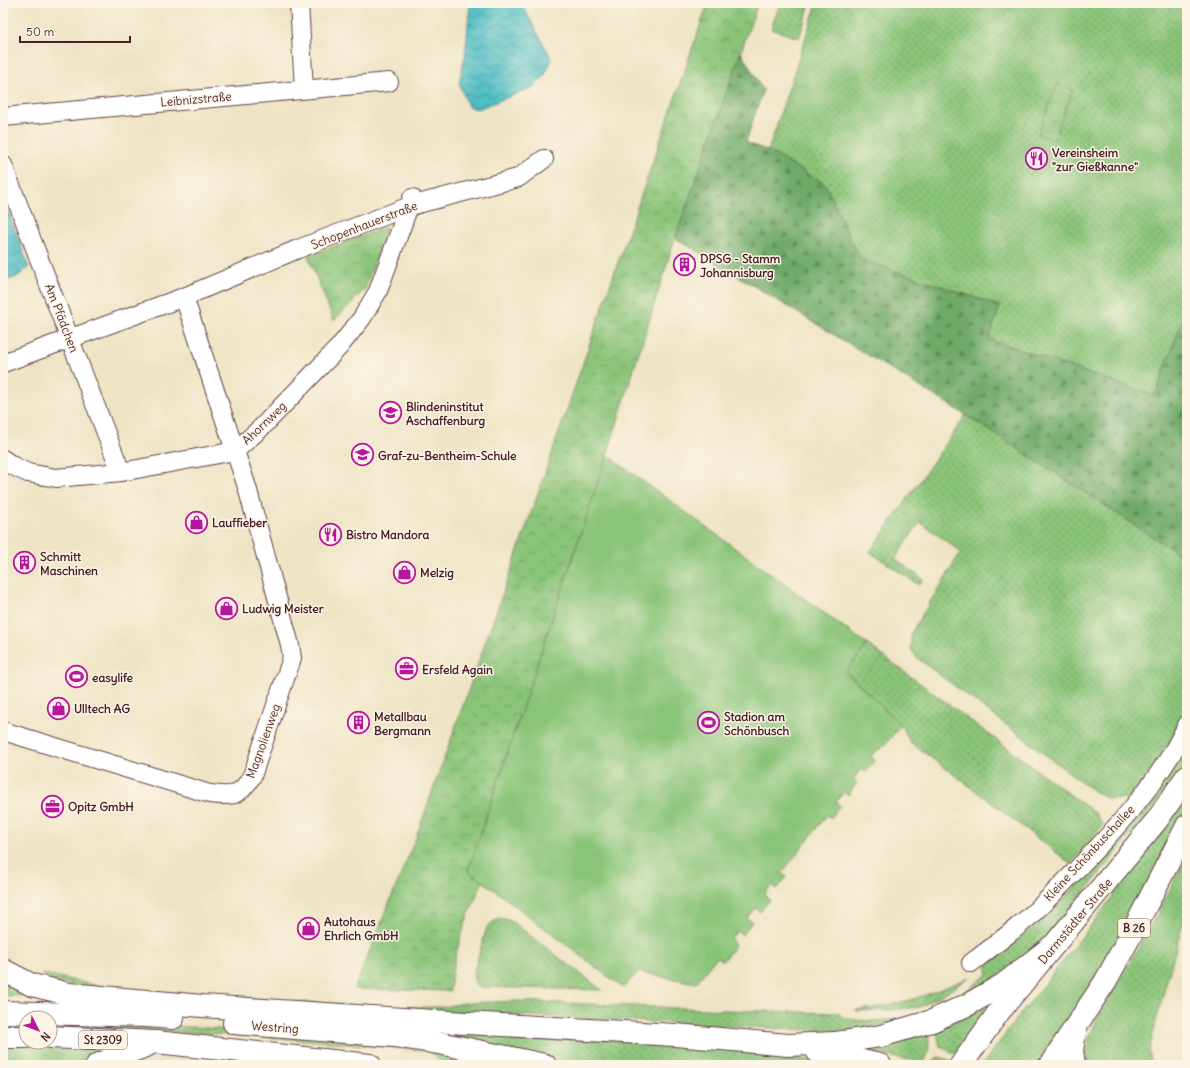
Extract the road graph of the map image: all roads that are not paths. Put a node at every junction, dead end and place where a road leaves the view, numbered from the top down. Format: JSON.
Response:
{"nodes":[{"id":1,"x":299,"y":3,"type":"edge"},
{"id":2,"x":389,"y":82,"type":"dead end"},
{"id":3,"x":304,"y":89,"type":"junction"},
{"id":4,"x":3,"y":116,"type":"edge"},
{"id":5,"x":544,"y":159,"type":"dead end"},
{"id":6,"x":3,"y":164,"type":"edge"},
{"id":7,"x":411,"y":199,"type":"junction"},
{"id":8,"x":184,"y":297,"type":"junction"},
{"id":9,"x":70,"y":338,"type":"junction"},
{"id":10,"x":3,"y":363,"type":"edge"},
{"id":11,"x":234,"y":451,"type":"junction"},
{"id":12,"x":3,"y":459,"type":"edge"},
{"id":13,"x":121,"y":472,"type":"junction"},
{"id":14,"x":1187,"y":725,"type":"edge"},
{"id":15,"x":3,"y":730,"type":"edge"},
{"id":16,"x":1187,"y":776,"type":"edge"},
{"id":17,"x":1187,"y":826,"type":"edge"},
{"id":18,"x":1055,"y":944,"type":"junction"},
{"id":19,"x":971,"y":964,"type":"dead end"},
{"id":20,"x":3,"y":970,"type":"edge"},
{"id":21,"x":202,"y":1006,"type":"junction"},
{"id":22,"x":3,"y":1012,"type":"edge"},
{"id":23,"x":146,"y":1016,"type":"junction"},
{"id":24,"x":1076,"y":1027,"type":"junction"},
{"id":25,"x":3,"y":1037,"type":"edge"},
{"id":26,"x":18,"y":1037,"type":"edge"},
{"id":27,"x":58,"y":1037,"type":"edge"},
{"id":28,"x":156,"y":1042,"type":"junction"},
{"id":29,"x":788,"y":1045,"type":"junction"},
{"id":30,"x":97,"y":1065,"type":"edge"},
{"id":31,"x":370,"y":1065,"type":"edge"},
{"id":32,"x":545,"y":1065,"type":"edge"},
{"id":33,"x":880,"y":1065,"type":"edge"},
{"id":34,"x":962,"y":1065,"type":"edge"},
{"id":35,"x":1050,"y":1065,"type":"edge"},
{"id":36,"x":1074,"y":1065,"type":"edge"}],
"edges":[{"from":1,"to":3,"type":"street"},
{"from":2,"to":3,"type":"street","name":"Leibnizstraße"},
{"from":3,"to":4,"type":"street","name":"Leibnizstraße"},
{"from":5,"to":7,"type":"street","name":"Schopenhauerstraße"},
{"from":6,"to":9,"type":"street","name":"Am Pfädchen"},
{"from":7,"to":8,"type":"street","name":"Schopenhauerstraße"},
{"from":7,"to":11,"type":"street","name":"Ahornweg"},
{"from":8,"to":9,"type":"street","name":"Schopenhauerstraße"},
{"from":8,"to":11,"type":"street"},
{"from":9,"to":10,"type":"street","name":"Schopenhauerstraße"},
{"from":9,"to":13,"type":"street","name":"Am Pfädchen"},
{"from":11,"to":13,"type":"street","name":"Ahornweg"},
{"from":11,"to":15,"type":"street","name":"Magnolienweg"},
{"from":12,"to":13,"type":"street","name":"Ahornweg"},
{"from":14,"to":19,"type":"street","name":"Kleine Schönbuschallee"},
{"from":16,"to":18,"type":"main road","name":"Darmstädter Straße"},
{"from":17,"to":24,"type":"main road","number":"B 26"},
{"from":18,"to":29,"type":"main road"},
{"from":18,"to":34,"type":"main road","name":"Darmstädter Straße"},
{"from":20,"to":21,"type":"main road"},
{"from":21,"to":23,"type":"main road"},
{"from":21,"to":29,"type":"main road"},
{"from":22,"to":23,"type":"main road","name":"Westring","number":"St 2309"},
{"from":23,"to":32,"type":"main road","name":"Westring"},
{"from":24,"to":35,"type":"main road"},
{"from":24,"to":36,"type":"main road","number":"B 26"},
{"from":25,"to":26,"type":"main road"},
{"from":27,"to":28,"type":"main road","number":"St 2309"},
{"from":28,"to":30,"type":"main road"},
{"from":28,"to":31,"type":"main road","number":"St 2309"},
{"from":29,"to":33,"type":"main road"}]}
